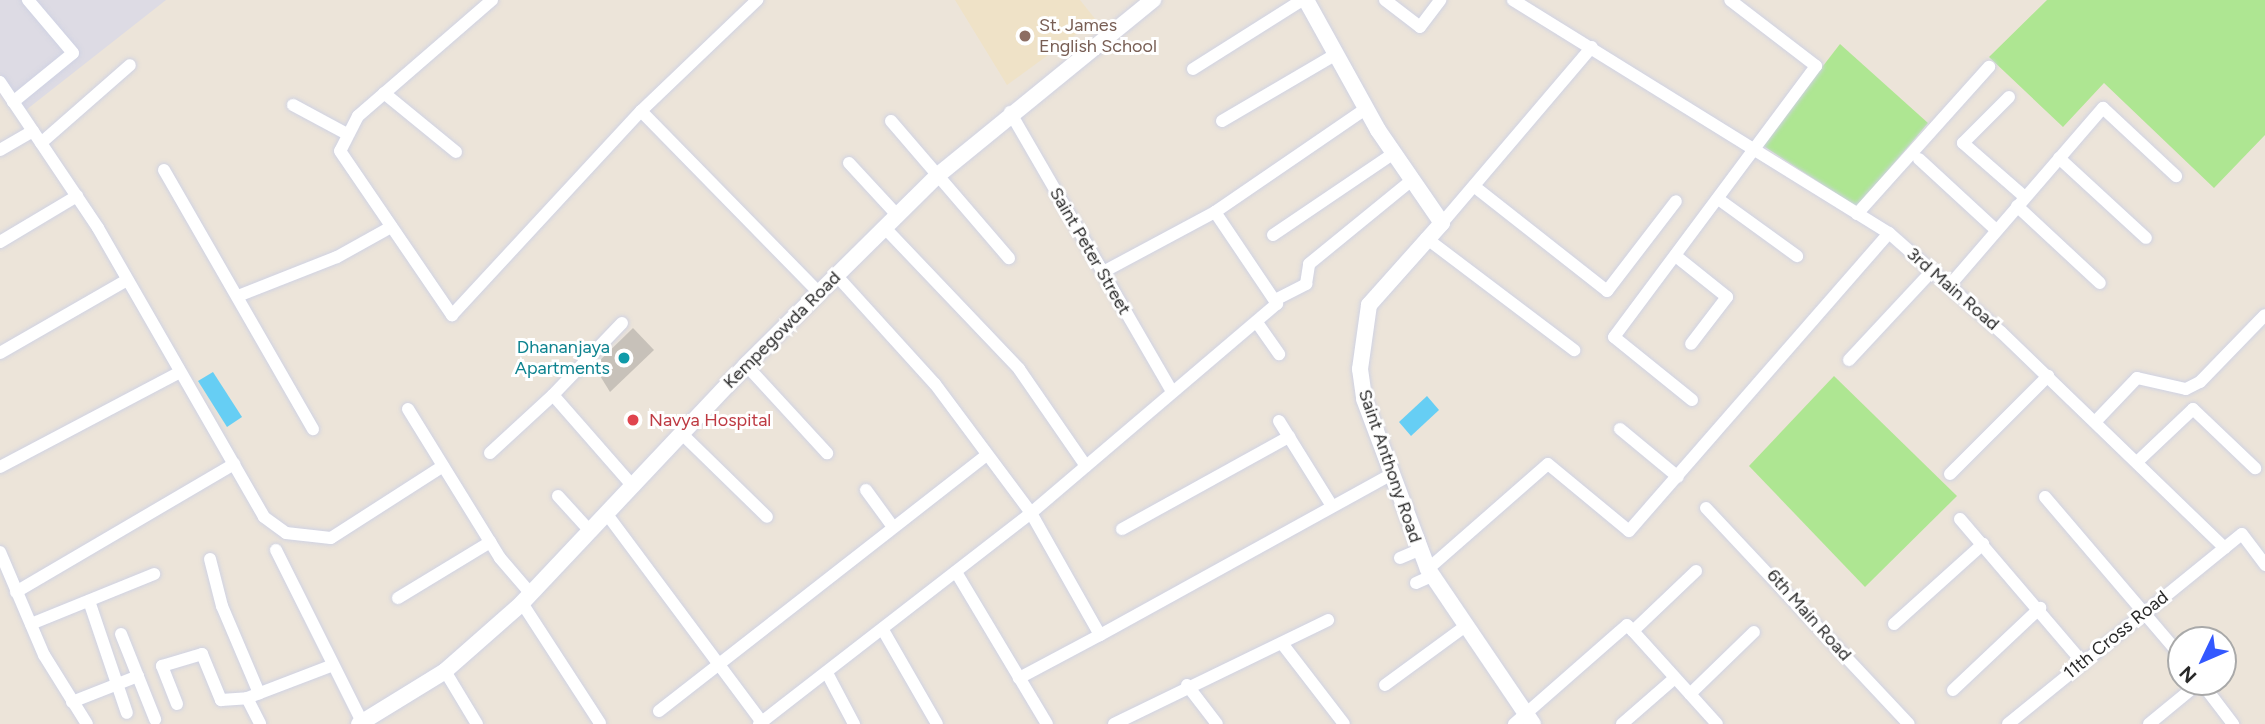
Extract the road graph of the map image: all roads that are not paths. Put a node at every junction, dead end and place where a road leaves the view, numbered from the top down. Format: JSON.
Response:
{"nodes":[{"id":1,"x":27,"y":0,"type":"edge"},
{"id":2,"x":492,"y":0,"type":"edge"},
{"id":3,"x":757,"y":0,"type":"edge"},
{"id":4,"x":1153,"y":0,"type":"edge"},
{"id":5,"x":1304,"y":0,"type":"edge"},
{"id":6,"x":1385,"y":0,"type":"edge"},
{"id":7,"x":1440,"y":0,"type":"edge"},
{"id":8,"x":1513,"y":0,"type":"edge"},
{"id":9,"x":1730,"y":0,"type":"edge"},
{"id":10,"x":1592,"y":47,"type":"junction"},
{"id":11,"x":1336,"y":54,"type":"junction"},
{"id":12,"x":130,"y":65,"type":"dead end"},
{"id":13,"x":1989,"y":67,"type":"dead end"},
{"id":14,"x":1193,"y":69,"type":"dead end"},
{"id":15,"x":0,"y":82,"type":"edge"},
{"id":16,"x":384,"y":93,"type":"junction"},
{"id":17,"x":2009,"y":97,"type":"dead end"},
{"id":18,"x":13,"y":102,"type":"junction"},
{"id":19,"x":293,"y":105,"type":"dead end"},
{"id":20,"x":1367,"y":108,"type":"junction"},
{"id":21,"x":641,"y":111,"type":"junction"},
{"id":22,"x":1010,"y":112,"type":"junction"},
{"id":23,"x":891,"y":121,"type":"dead end"},
{"id":24,"x":1222,"y":121,"type":"dead end"},
{"id":25,"x":33,"y":131,"type":"junction"},
{"id":26,"x":345,"y":133,"type":"junction"},
{"id":27,"x":41,"y":143,"type":"junction"},
{"id":28,"x":1756,"y":148,"type":"junction"},
{"id":29,"x":0,"y":150,"type":"edge"},
{"id":30,"x":456,"y":152,"type":"dead end"},
{"id":31,"x":1394,"y":153,"type":"junction"},
{"id":32,"x":2059,"y":158,"type":"junction"},
{"id":33,"x":1919,"y":159,"type":"dead end"},
{"id":34,"x":849,"y":163,"type":"dead end"},
{"id":35,"x":164,"y":170,"type":"dead end"},
{"id":36,"x":937,"y":176,"type":"junction"},
{"id":37,"x":2176,"y":176,"type":"dead end"},
{"id":38,"x":1412,"y":180,"type":"junction"},
{"id":39,"x":1475,"y":187,"type":"junction"},
{"id":40,"x":77,"y":196,"type":"junction"},
{"id":41,"x":1676,"y":201,"type":"dead end"},
{"id":42,"x":1721,"y":201,"type":"junction"},
{"id":43,"x":2021,"y":201,"type":"junction"},
{"id":44,"x":1215,"y":212,"type":"junction"},
{"id":45,"x":1857,"y":214,"type":"junction"},
{"id":46,"x":897,"y":215,"type":"junction"},
{"id":47,"x":1442,"y":223,"type":"junction"},
{"id":48,"x":391,"y":227,"type":"junction"},
{"id":49,"x":884,"y":227,"type":"junction"},
{"id":50,"x":1996,"y":230,"type":"junction"},
{"id":51,"x":1889,"y":233,"type":"junction"},
{"id":52,"x":1273,"y":235,"type":"dead end"},
{"id":53,"x":1426,"y":238,"type":"junction"},
{"id":54,"x":2146,"y":238,"type":"dead end"},
{"id":55,"x":0,"y":242,"type":"edge"},
{"id":56,"x":1797,"y":256,"type":"dead end"},
{"id":57,"x":1676,"y":257,"type":"junction"},
{"id":58,"x":1009,"y":258,"type":"dead end"},
{"id":59,"x":1933,"y":270,"type":"junction"},
{"id":60,"x":1102,"y":272,"type":"junction"},
{"id":61,"x":836,"y":275,"type":"junction"},
{"id":62,"x":127,"y":280,"type":"junction"},
{"id":63,"x":2100,"y":283,"type":"dead end"},
{"id":64,"x":1950,"y":285,"type":"junction"},
{"id":65,"x":818,"y":292,"type":"junction"},
{"id":66,"x":238,"y":296,"type":"junction"},
{"id":67,"x":1277,"y":299,"type":"junction"},
{"id":68,"x":2265,"y":315,"type":"edge"},
{"id":69,"x":622,"y":323,"type":"dead end"},
{"id":70,"x":1258,"y":324,"type":"junction"},
{"id":71,"x":1691,"y":344,"type":"dead end"},
{"id":72,"x":1574,"y":350,"type":"dead end"},
{"id":73,"x":0,"y":353,"type":"edge"},
{"id":74,"x":1279,"y":354,"type":"dead end"},
{"id":75,"x":1849,"y":360,"type":"dead end"},
{"id":76,"x":746,"y":365,"type":"junction"},
{"id":77,"x":178,"y":373,"type":"junction"},
{"id":78,"x":2048,"y":376,"type":"junction"},
{"id":79,"x":1171,"y":390,"type":"junction"},
{"id":80,"x":553,"y":395,"type":"junction"},
{"id":81,"x":1692,"y":400,"type":"dead end"},
{"id":82,"x":408,"y":409,"type":"dead end"},
{"id":83,"x":1279,"y":421,"type":"dead end"},
{"id":84,"x":2095,"y":422,"type":"junction"},
{"id":85,"x":313,"y":429,"type":"dead end"},
{"id":86,"x":1619,"y":429,"type":"dead end"},
{"id":87,"x":681,"y":433,"type":"junction"},
{"id":88,"x":1289,"y":437,"type":"junction"},
{"id":89,"x":490,"y":453,"type":"dead end"},
{"id":90,"x":827,"y":453,"type":"dead end"},
{"id":91,"x":987,"y":455,"type":"junction"},
{"id":92,"x":2137,"y":462,"type":"junction"},
{"id":93,"x":234,"y":464,"type":"junction"},
{"id":94,"x":443,"y":466,"type":"junction"},
{"id":95,"x":1086,"y":466,"type":"junction"},
{"id":96,"x":0,"y":467,"type":"edge"},
{"id":97,"x":2255,"y":468,"type":"dead end"},
{"id":98,"x":1950,"y":474,"type":"dead end"},
{"id":99,"x":1390,"y":475,"type":"junction"},
{"id":100,"x":1678,"y":477,"type":"junction"},
{"id":101,"x":631,"y":484,"type":"junction"},
{"id":102,"x":866,"y":490,"type":"dead end"},
{"id":103,"x":558,"y":496,"type":"dead end"},
{"id":104,"x":2045,"y":497,"type":"dead end"},
{"id":105,"x":1332,"y":506,"type":"junction"},
{"id":106,"x":1706,"y":508,"type":"dead end"},
{"id":107,"x":606,"y":513,"type":"junction"},
{"id":108,"x":1031,"y":513,"type":"junction"},
{"id":109,"x":766,"y":517,"type":"dead end"},
{"id":110,"x":1960,"y":519,"type":"dead end"},
{"id":111,"x":893,"y":527,"type":"junction"},
{"id":112,"x":1122,"y":529,"type":"dead end"},
{"id":113,"x":590,"y":531,"type":"junction"},
{"id":114,"x":490,"y":542,"type":"junction"},
{"id":115,"x":1983,"y":544,"type":"junction"},
{"id":116,"x":2225,"y":548,"type":"junction"},
{"id":117,"x":276,"y":550,"type":"dead end"},
{"id":118,"x":1419,"y":550,"type":"junction"},
{"id":119,"x":0,"y":552,"type":"edge"},
{"id":120,"x":1400,"y":558,"type":"dead end"},
{"id":121,"x":210,"y":559,"type":"dead end"},
{"id":122,"x":2265,"y":565,"type":"edge"},
{"id":123,"x":1696,"y":571,"type":"dead end"},
{"id":124,"x":956,"y":572,"type":"junction"},
{"id":125,"x":1430,"y":573,"type":"junction"},
{"id":126,"x":154,"y":574,"type":"dead end"},
{"id":127,"x":1416,"y":583,"type":"dead end"},
{"id":128,"x":16,"y":592,"type":"junction"},
{"id":129,"x":398,"y":598,"type":"dead end"},
{"id":130,"x":526,"y":599,"type":"junction"},
{"id":131,"x":89,"y":601,"type":"junction"},
{"id":132,"x":2040,"y":608,"type":"junction"},
{"id":133,"x":2145,"y":610,"type":"junction"},
{"id":134,"x":1328,"y":620,"type":"dead end"},
{"id":135,"x":1894,"y":624,"type":"dead end"},
{"id":136,"x":31,"y":625,"type":"junction"},
{"id":137,"x":1467,"y":625,"type":"junction"},
{"id":138,"x":883,"y":630,"type":"junction"},
{"id":139,"x":1633,"y":631,"type":"junction"},
{"id":140,"x":1754,"y":632,"type":"dead end"},
{"id":141,"x":121,"y":634,"type":"dead end"},
{"id":142,"x":1100,"y":635,"type":"junction"},
{"id":143,"x":2167,"y":638,"type":"edge"},
{"id":144,"x":1284,"y":646,"type":"junction"},
{"id":145,"x":719,"y":661,"type":"junction"},
{"id":146,"x":2082,"y":663,"type":"junction"},
{"id":147,"x":333,"y":665,"type":"junction"},
{"id":148,"x":445,"y":671,"type":"junction"},
{"id":149,"x":827,"y":673,"type":"junction"},
{"id":150,"x":138,"y":676,"type":"junction"},
{"id":151,"x":1019,"y":678,"type":"junction"},
{"id":152,"x":1675,"y":678,"type":"junction"},
{"id":153,"x":116,"y":684,"type":"junction"},
{"id":154,"x":1187,"y":685,"type":"junction"},
{"id":155,"x":1385,"y":685,"type":"dead end"},
{"id":156,"x":1953,"y":690,"type":"dead end"},
{"id":157,"x":1690,"y":694,"type":"junction"},
{"id":158,"x":253,"y":695,"type":"junction"},
{"id":159,"x":2183,"y":696,"type":"edge"},
{"id":160,"x":2211,"y":696,"type":"edge"},
{"id":161,"x":72,"y":702,"type":"junction"},
{"id":162,"x":177,"y":704,"type":"dead end"},
{"id":163,"x":659,"y":712,"type":"dead end"},
{"id":164,"x":127,"y":713,"type":"dead end"},
{"id":165,"x":83,"y":719,"type":"edge"},
{"id":166,"x":155,"y":719,"type":"dead end"},
{"id":167,"x":1525,"y":721,"type":"edge"},
{"id":168,"x":361,"y":723,"type":"edge"},
{"id":169,"x":600,"y":723,"type":"edge"},
{"id":170,"x":761,"y":723,"type":"edge"},
{"id":171,"x":68,"y":724,"type":"edge"},
{"id":172,"x":260,"y":724,"type":"edge"},
{"id":173,"x":477,"y":724,"type":"edge"},
{"id":174,"x":855,"y":724,"type":"edge"},
{"id":175,"x":937,"y":724,"type":"edge"},
{"id":176,"x":1047,"y":724,"type":"edge"},
{"id":177,"x":1114,"y":724,"type":"edge"},
{"id":178,"x":1217,"y":724,"type":"edge"},
{"id":179,"x":1344,"y":724,"type":"edge"},
{"id":180,"x":1622,"y":724,"type":"edge"},
{"id":181,"x":1717,"y":724,"type":"edge"},
{"id":182,"x":1909,"y":724,"type":"edge"},
{"id":183,"x":2008,"y":724,"type":"edge"},
{"id":184,"x":2149,"y":724,"type":"edge"},
{"id":185,"x":2233,"y":724,"type":"edge"}],
"edges":[{"from":1,"to":18,"type":"street"},
{"from":2,"to":16,"type":"street"},
{"from":3,"to":21,"type":"street"},
{"from":4,"to":22,"type":"street","name":"Kempegowda Road"},
{"from":5,"to":11,"type":"street"},
{"from":5,"to":14,"type":"street"},
{"from":6,"to":7,"type":"street"},
{"from":8,"to":10,"type":"street","name":"3rd Main Road"},
{"from":9,"to":28,"type":"street"},
{"from":10,"to":28,"type":"street","name":"3rd Main Road"},
{"from":10,"to":39,"type":"street","name":"Saint Anthony Road"},
{"from":11,"to":20,"type":"street"},
{"from":11,"to":24,"type":"street"},
{"from":12,"to":27,"type":"street"},
{"from":13,"to":45,"type":"street"},
{"from":15,"to":18,"type":"street"},
{"from":16,"to":26,"type":"street"},
{"from":16,"to":30,"type":"street"},
{"from":17,"to":43,"type":"street"},
{"from":18,"to":25,"type":"street"},
{"from":19,"to":26,"type":"street"},
{"from":20,"to":31,"type":"street"},
{"from":20,"to":44,"type":"street"},
{"from":21,"to":48,"type":"street"},
{"from":21,"to":65,"type":"street"},
{"from":22,"to":36,"type":"street","name":"Kempegowda Road"},
{"from":22,"to":60,"type":"street","name":"Saint Peter Street"},
{"from":23,"to":36,"type":"street"},
{"from":25,"to":27,"type":"street"},
{"from":25,"to":29,"type":"street"},
{"from":26,"to":48,"type":"street"},
{"from":27,"to":40,"type":"street"},
{"from":28,"to":42,"type":"street"},
{"from":28,"to":45,"type":"street","name":"3rd Main Road"},
{"from":31,"to":38,"type":"street"},
{"from":31,"to":52,"type":"street"},
{"from":32,"to":37,"type":"street"},
{"from":32,"to":43,"type":"street"},
{"from":32,"to":54,"type":"street"},
{"from":33,"to":50,"type":"street"},
{"from":34,"to":46,"type":"street"},
{"from":35,"to":66,"type":"street"},
{"from":36,"to":46,"type":"street","name":"Kempegowda Road"},
{"from":36,"to":58,"type":"street"},
{"from":38,"to":47,"type":"street"},
{"from":38,"to":67,"type":"street"},
{"from":39,"to":41,"type":"street"},
{"from":39,"to":47,"type":"street","name":"Saint Anthony Road"},
{"from":40,"to":55,"type":"street"},
{"from":40,"to":62,"type":"street"},
{"from":42,"to":56,"type":"street"},
{"from":42,"to":57,"type":"street"},
{"from":43,"to":50,"type":"street"},
{"from":43,"to":63,"type":"street"},
{"from":44,"to":60,"type":"street"},
{"from":44,"to":67,"type":"street"},
{"from":45,"to":51,"type":"street","name":"3rd Main Road"},
{"from":46,"to":49,"type":"street","name":"Kempegowda Road"},
{"from":47,"to":53,"type":"street","name":"Saint Anthony Road"},
{"from":48,"to":66,"type":"street"},
{"from":49,"to":61,"type":"street","name":"Kempegowda Road"},
{"from":49,"to":95,"type":"street"},
{"from":50,"to":64,"type":"street"},
{"from":51,"to":59,"type":"street","name":"3rd Main Road"},
{"from":51,"to":100,"type":"street"},
{"from":53,"to":72,"type":"street"},
{"from":53,"to":99,"type":"street","name":"Saint Anthony Road"},
{"from":57,"to":71,"type":"street"},
{"from":57,"to":81,"type":"street"},
{"from":59,"to":64,"type":"street","name":"3rd Main Road"},
{"from":59,"to":75,"type":"street"},
{"from":60,"to":79,"type":"street","name":"Saint Peter Street"},
{"from":61,"to":65,"type":"street","name":"Kempegowda Road"},
{"from":61,"to":91,"type":"street"},
{"from":62,"to":73,"type":"street"},
{"from":62,"to":77,"type":"street"},
{"from":64,"to":78,"type":"street","name":"3rd Main Road"},
{"from":65,"to":76,"type":"street","name":"Kempegowda Road"},
{"from":66,"to":85,"type":"street"},
{"from":67,"to":70,"type":"street"},
{"from":68,"to":84,"type":"street"},
{"from":69,"to":80,"type":"street"},
{"from":70,"to":74,"type":"street"},
{"from":70,"to":79,"type":"street"},
{"from":76,"to":87,"type":"street","name":"Kempegowda Road"},
{"from":76,"to":90,"type":"street"},
{"from":77,"to":93,"type":"street"},
{"from":77,"to":96,"type":"street"},
{"from":78,"to":84,"type":"street","name":"3rd Main Road"},
{"from":78,"to":98,"type":"street"},
{"from":79,"to":95,"type":"street"},
{"from":80,"to":89,"type":"street"},
{"from":80,"to":101,"type":"street"},
{"from":82,"to":94,"type":"street"},
{"from":83,"to":88,"type":"street"},
{"from":84,"to":92,"type":"street","name":"3rd Main Road"},
{"from":86,"to":100,"type":"street"},
{"from":87,"to":101,"type":"street","name":"Kempegowda Road"},
{"from":87,"to":109,"type":"street"},
{"from":88,"to":105,"type":"street"},
{"from":88,"to":112,"type":"street"},
{"from":91,"to":108,"type":"street"},
{"from":91,"to":111,"type":"street"},
{"from":92,"to":97,"type":"street"},
{"from":92,"to":116,"type":"street","name":"3rd Main Road"},
{"from":93,"to":94,"type":"street"},
{"from":93,"to":128,"type":"street"},
{"from":94,"to":114,"type":"street"},
{"from":95,"to":108,"type":"street"},
{"from":99,"to":105,"type":"street"},
{"from":99,"to":118,"type":"street","name":"Saint Anthony Road"},
{"from":100,"to":125,"type":"street"},
{"from":101,"to":107,"type":"street","name":"Kempegowda Road"},
{"from":102,"to":111,"type":"street"},
{"from":103,"to":113,"type":"street"},
{"from":104,"to":133,"type":"street"},
{"from":105,"to":142,"type":"street"},
{"from":106,"to":182,"type":"street","name":"6th Main Road"},
{"from":107,"to":113,"type":"street","name":"Kempegowda Road"},
{"from":107,"to":145,"type":"street"},
{"from":108,"to":124,"type":"street"},
{"from":108,"to":142,"type":"street"},
{"from":110,"to":115,"type":"street"},
{"from":111,"to":145,"type":"street"},
{"from":113,"to":130,"type":"street","name":"Kempegowda Road"},
{"from":114,"to":129,"type":"street"},
{"from":114,"to":130,"type":"street"},
{"from":115,"to":132,"type":"street"},
{"from":115,"to":135,"type":"street"},
{"from":116,"to":122,"type":"street"},
{"from":116,"to":133,"type":"street","name":"11th Cross Road"},
{"from":117,"to":147,"type":"street"},
{"from":118,"to":120,"type":"street"},
{"from":118,"to":125,"type":"street","name":"Saint Anthony Road"},
{"from":119,"to":128,"type":"street"},
{"from":121,"to":158,"type":"street"},
{"from":123,"to":139,"type":"street"},
{"from":124,"to":138,"type":"street"},
{"from":124,"to":151,"type":"street"},
{"from":125,"to":127,"type":"street"},
{"from":125,"to":137,"type":"street","name":"Saint Anthony Road"},
{"from":126,"to":131,"type":"street"},
{"from":128,"to":136,"type":"street"},
{"from":130,"to":148,"type":"street","name":"Kempegowda Road"},
{"from":130,"to":169,"type":"street"},
{"from":131,"to":136,"type":"street"},
{"from":131,"to":153,"type":"street"},
{"from":132,"to":146,"type":"street"},
{"from":132,"to":156,"type":"street"},
{"from":133,"to":143,"type":"street"},
{"from":133,"to":146,"type":"street","name":"11th Cross Road"},
{"from":134,"to":144,"type":"street"},
{"from":136,"to":161,"type":"street"},
{"from":137,"to":155,"type":"street"},
{"from":137,"to":167,"type":"street","name":"Saint Anthony Road"},
{"from":138,"to":149,"type":"street"},
{"from":138,"to":175,"type":"street"},
{"from":139,"to":152,"type":"street"},
{"from":139,"to":167,"type":"street"},
{"from":140,"to":157,"type":"street"},
{"from":141,"to":150,"type":"street"},
{"from":142,"to":151,"type":"street"},
{"from":144,"to":154,"type":"street"},
{"from":144,"to":179,"type":"street"},
{"from":145,"to":163,"type":"street"},
{"from":145,"to":170,"type":"street"},
{"from":146,"to":183,"type":"street","name":"11th Cross Road"},
{"from":147,"to":158,"type":"street"},
{"from":147,"to":168,"type":"street"},
{"from":148,"to":168,"type":"street","name":"Kempegowda Road"},
{"from":148,"to":173,"type":"street"},
{"from":149,"to":170,"type":"street"},
{"from":149,"to":174,"type":"street"},
{"from":150,"to":153,"type":"street"},
{"from":150,"to":166,"type":"street"},
{"from":151,"to":176,"type":"street"},
{"from":152,"to":157,"type":"street"},
{"from":152,"to":180,"type":"street"},
{"from":153,"to":161,"type":"street"},
{"from":153,"to":164,"type":"street"},
{"from":154,"to":177,"type":"street"},
{"from":154,"to":178,"type":"street"},
{"from":157,"to":181,"type":"street"},
{"from":158,"to":162,"type":"street"},
{"from":158,"to":172,"type":"street"},
{"from":159,"to":184,"type":"street"},
{"from":160,"to":185,"type":"street"},
{"from":161,"to":165,"type":"street"},
{"from":165,"to":171,"type":"street"}]}
